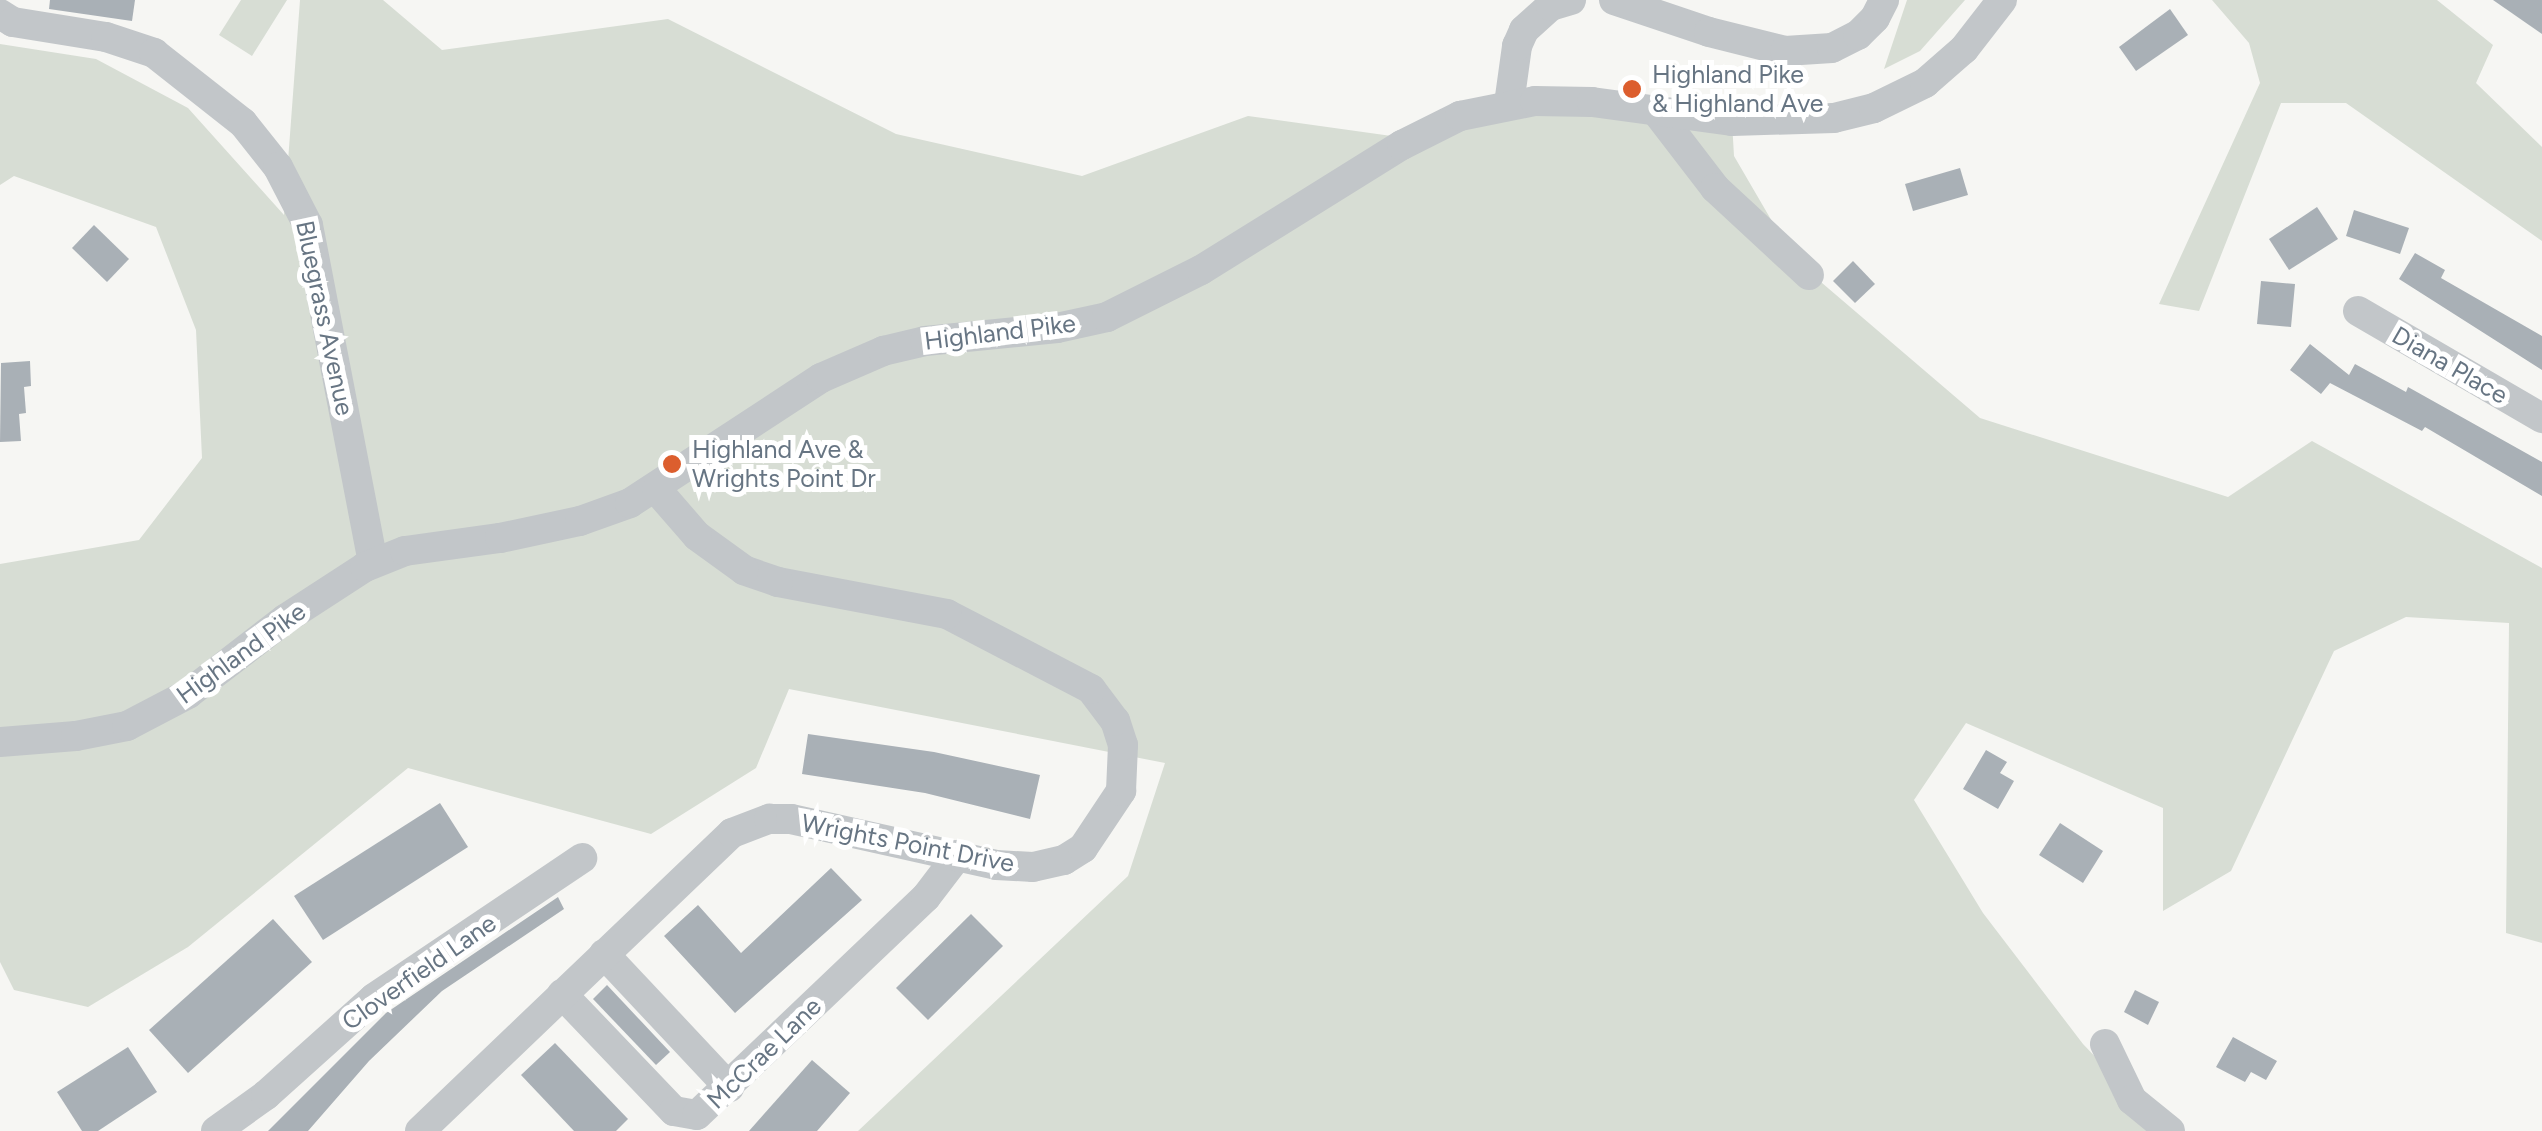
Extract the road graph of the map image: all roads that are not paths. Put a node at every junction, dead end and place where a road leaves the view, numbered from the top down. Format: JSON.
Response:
{"nodes":[{"id":1,"x":1570,"y":0,"type":"edge"},
{"id":2,"x":1614,"y":0,"type":"edge"},
{"id":3,"x":1884,"y":0,"type":"edge"},
{"id":4,"x":2002,"y":0,"type":"edge"},
{"id":5,"x":0,"y":14,"type":"edge"},
{"id":6,"x":1509,"y":104,"type":"junction"},
{"id":7,"x":1656,"y":111,"type":"junction"},
{"id":8,"x":1809,"y":275,"type":"dead end"},
{"id":9,"x":2358,"y":311,"type":"dead end"},
{"id":10,"x":2542,"y":418,"type":"edge"},
{"id":11,"x":657,"y":490,"type":"junction"},
{"id":12,"x":373,"y":564,"type":"junction"},
{"id":13,"x":0,"y":742,"type":"edge"},
{"id":14,"x":958,"y":855,"type":"junction"},
{"id":15,"x":582,"y":858,"type":"dead end"},
{"id":16,"x":604,"y":954,"type":"junction"},
{"id":17,"x":562,"y":994,"type":"junction"},
{"id":18,"x":2105,"y":1044,"type":"dead end"},
{"id":19,"x":730,"y":1087,"type":"junction"},
{"id":20,"x":216,"y":1131,"type":"edge"},
{"id":21,"x":420,"y":1131,"type":"edge"},
{"id":22,"x":2170,"y":1131,"type":"edge"}],
"edges":[{"from":1,"to":6,"type":"street"},
{"from":2,"to":3,"type":"street"},
{"from":4,"to":7,"type":"street","name":"Highland Pike"},
{"from":5,"to":12,"type":"street","name":"Bluegrass Avenue"},
{"from":6,"to":7,"type":"street","name":"Highland Pike"},
{"from":6,"to":11,"type":"street","name":"Highland Pike"},
{"from":7,"to":8,"type":"street"},
{"from":9,"to":10,"type":"street","name":"Diana Place"},
{"from":11,"to":12,"type":"street","name":"Highland Pike"},
{"from":11,"to":14,"type":"street","name":"Wrights Point Drive"},
{"from":12,"to":13,"type":"street","name":"Highland Pike"},
{"from":14,"to":16,"type":"street","name":"Wrights Point Drive"},
{"from":14,"to":19,"type":"street","name":"McCrae Lane"},
{"from":15,"to":20,"type":"street","name":"Cloverfield Lane"},
{"from":16,"to":17,"type":"street","name":"Wrights Point Drive"},
{"from":16,"to":19,"type":"street"},
{"from":17,"to":19,"type":"street","name":"McCrae Lane"},
{"from":17,"to":21,"type":"street","name":"Wrights Point Drive"},
{"from":18,"to":22,"type":"street"}]}
